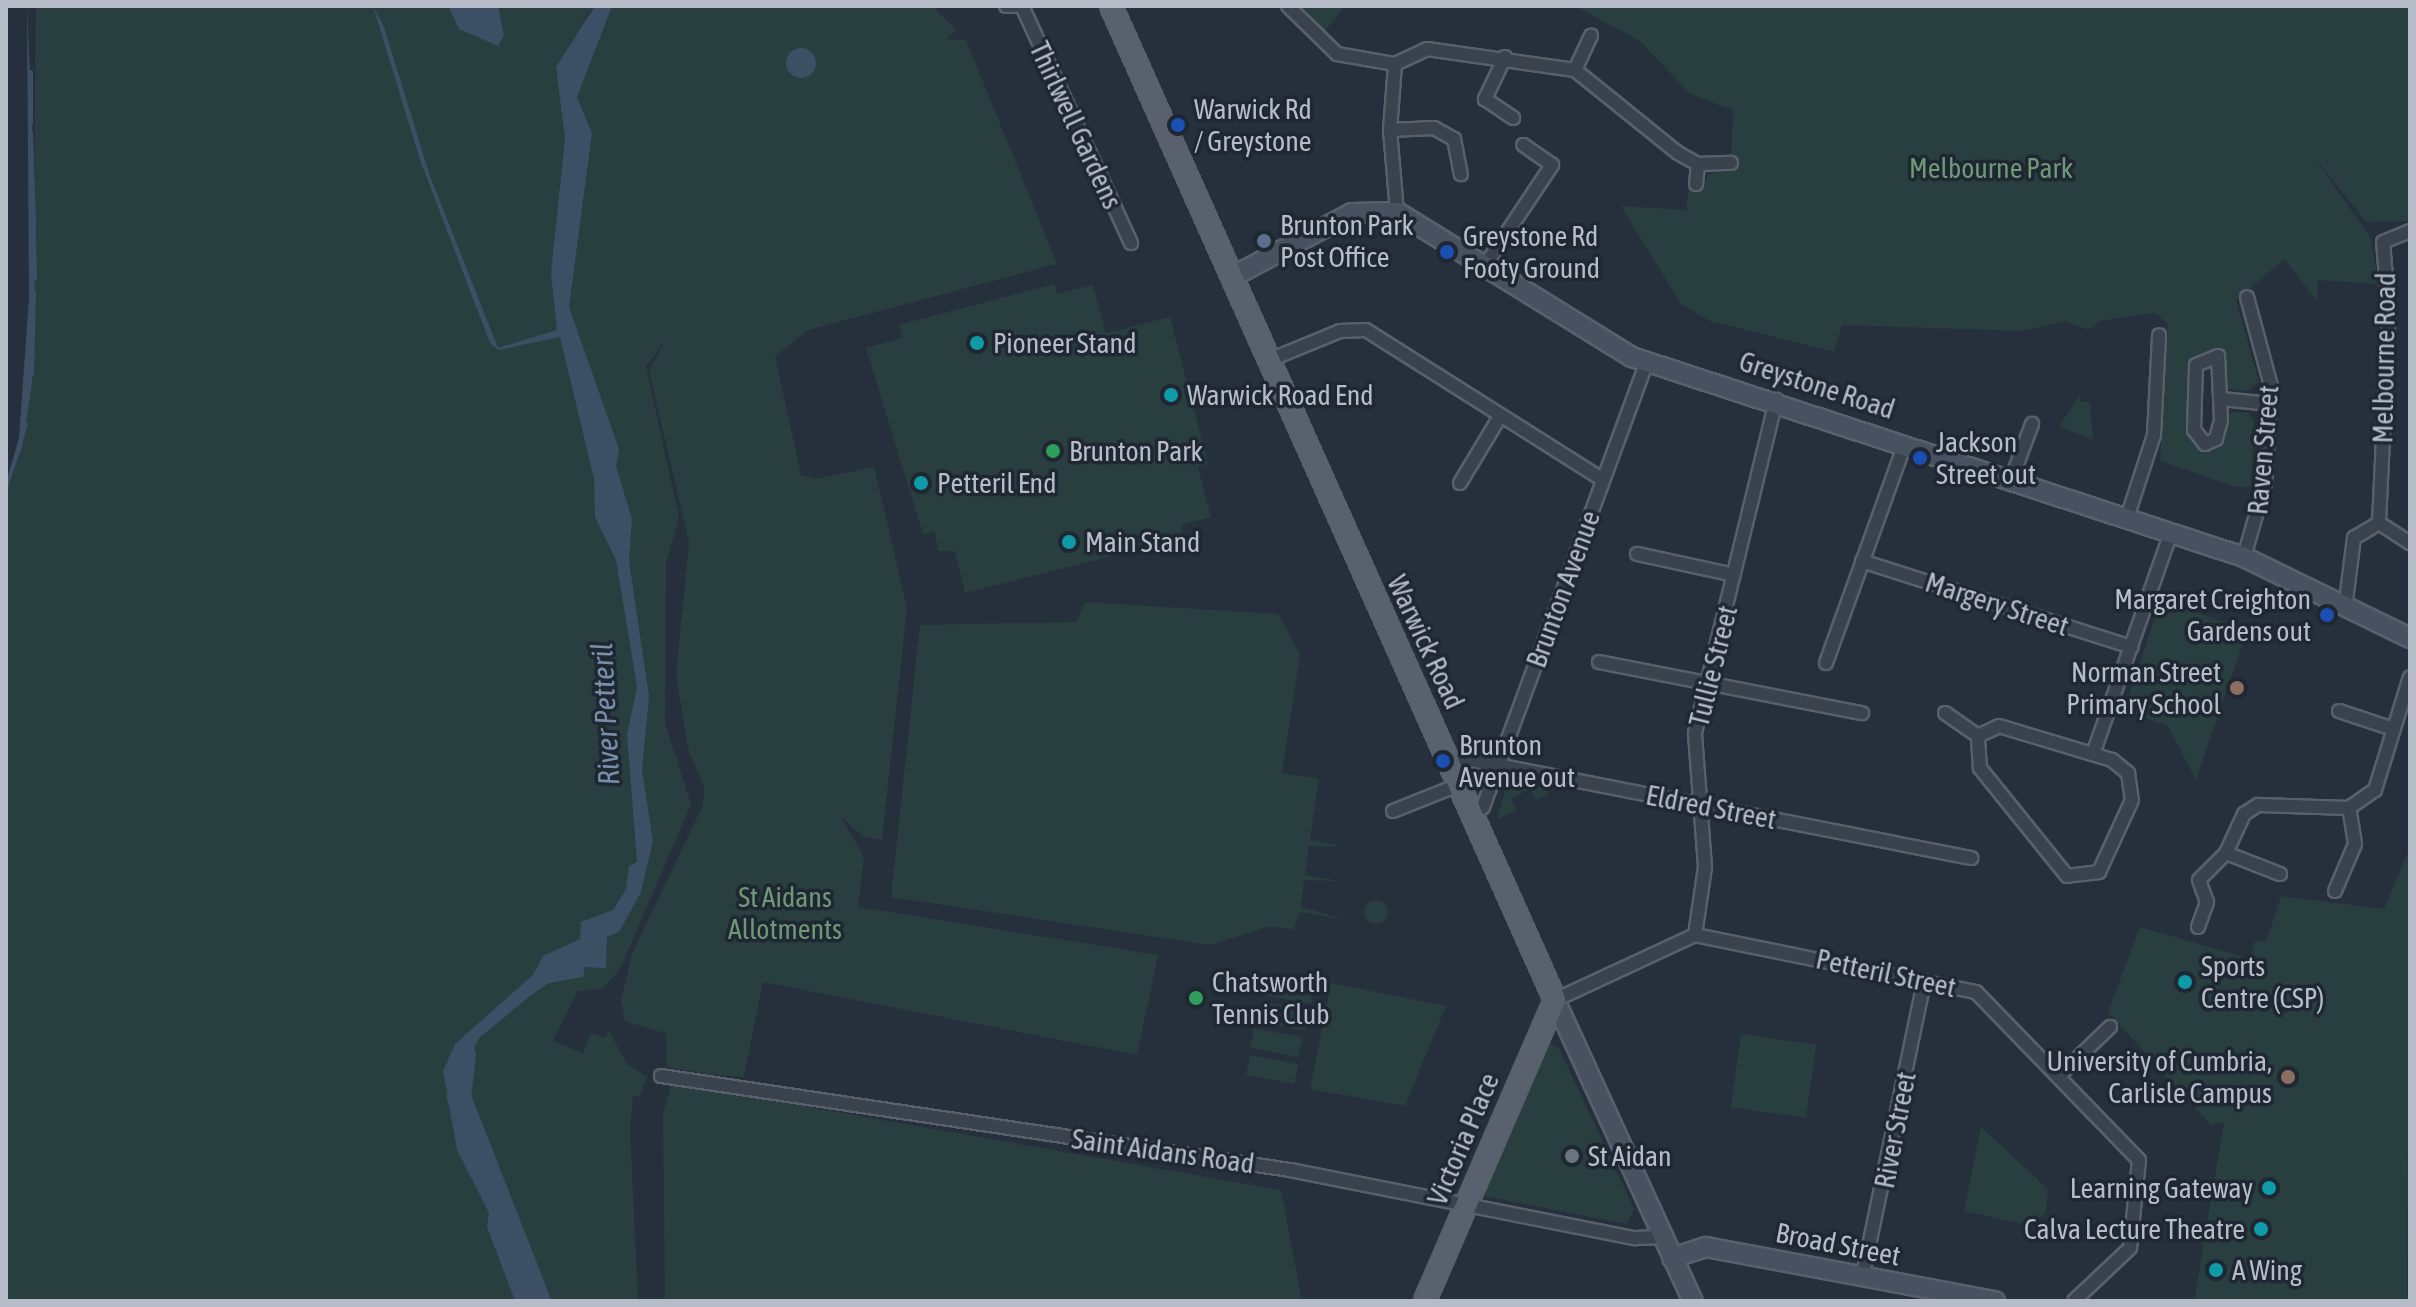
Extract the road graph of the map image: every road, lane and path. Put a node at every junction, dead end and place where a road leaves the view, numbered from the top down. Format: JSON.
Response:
{"nodes":[{"id":1,"x":1006,"y":6,"type":"edge"},
{"id":2,"x":1015,"y":6,"type":"edge"},
{"id":3,"x":1022,"y":6,"type":"edge"},
{"id":4,"x":1111,"y":6,"type":"edge"},
{"id":5,"x":1288,"y":6,"type":"edge"},
{"id":6,"x":1591,"y":35,"type":"dead end"},
{"id":7,"x":1505,"y":57,"type":"junction"},
{"id":8,"x":1395,"y":64,"type":"junction"},
{"id":9,"x":1575,"y":70,"type":"junction"},
{"id":10,"x":1513,"y":118,"type":"dead end"},
{"id":11,"x":1390,"y":130,"type":"junction"},
{"id":12,"x":1523,"y":145,"type":"dead end"},
{"id":13,"x":1731,"y":163,"type":"dead end"},
{"id":14,"x":1698,"y":164,"type":"junction"},
{"id":15,"x":1461,"y":174,"type":"dead end"},
{"id":16,"x":1696,"y":184,"type":"dead end"},
{"id":17,"x":1397,"y":212,"type":"junction"},
{"id":18,"x":2410,"y":231,"type":"edge"},
{"id":19,"x":1131,"y":243,"type":"dead end"},
{"id":20,"x":1484,"y":267,"type":"junction"},
{"id":21,"x":1232,"y":277,"type":"junction"},
{"id":22,"x":2247,"y":297,"type":"dead end"},
{"id":23,"x":2159,"y":335,"type":"dead end"},
{"id":24,"x":1267,"y":361,"type":"junction"},
{"id":25,"x":1647,"y":361,"type":"junction"},
{"id":26,"x":2222,"y":399,"type":"junction"},
{"id":27,"x":1776,"y":400,"type":"junction"},
{"id":28,"x":2270,"y":404,"type":"junction"},
{"id":29,"x":1499,"y":418,"type":"junction"},
{"id":30,"x":2032,"y":424,"type":"dead end"},
{"id":31,"x":1905,"y":444,"type":"junction"},
{"id":32,"x":1603,"y":480,"type":"junction"},
{"id":33,"x":2011,"y":480,"type":"junction"},
{"id":34,"x":1460,"y":483,"type":"dead end"},
{"id":35,"x":2127,"y":518,"type":"junction"},
{"id":36,"x":2379,"y":523,"type":"junction"},
{"id":37,"x":2170,"y":535,"type":"junction"},
{"id":38,"x":2410,"y":543,"type":"edge"},
{"id":39,"x":1637,"y":554,"type":"dead end"},
{"id":40,"x":2244,"y":557,"type":"junction"},
{"id":41,"x":1862,"y":561,"type":"junction"},
{"id":42,"x":1734,"y":575,"type":"junction"},
{"id":43,"x":2346,"y":601,"type":"junction"},
{"id":44,"x":2410,"y":638,"type":"edge"},
{"id":45,"x":2132,"y":647,"type":"junction"},
{"id":46,"x":1599,"y":662,"type":"dead end"},
{"id":47,"x":1826,"y":663,"type":"dead end"},
{"id":48,"x":2410,"y":677,"type":"edge"},
{"id":49,"x":1705,"y":688,"type":"junction"},
{"id":50,"x":2339,"y":711,"type":"dead end"},
{"id":51,"x":1862,"y":713,"type":"dead end"},
{"id":52,"x":1945,"y":713,"type":"dead end"},
{"id":53,"x":2390,"y":728,"type":"junction"},
{"id":54,"x":1978,"y":736,"type":"junction"},
{"id":55,"x":2093,"y":754,"type":"junction"},
{"id":56,"x":1452,"y":764,"type":"junction"},
{"id":57,"x":1497,"y":765,"type":"junction"},
{"id":58,"x":1461,"y":784,"type":"junction"},
{"id":59,"x":1701,"y":805,"type":"junction"},
{"id":60,"x":2349,"y":808,"type":"junction"},
{"id":61,"x":1393,"y":811,"type":"dead end"},
{"id":62,"x":1474,"y":814,"type":"junction"},
{"id":63,"x":2226,"y":853,"type":"junction"},
{"id":64,"x":1971,"y":858,"type":"dead end"},
{"id":65,"x":2187,"y":873,"type":"dead end"},
{"id":66,"x":2280,"y":874,"type":"dead end"},
{"id":67,"x":2199,"y":880,"type":"junction"},
{"id":68,"x":2335,"y":891,"type":"dead end"},
{"id":69,"x":2198,"y":927,"type":"dead end"},
{"id":70,"x":1695,"y":935,"type":"junction"},
{"id":71,"x":1924,"y":981,"type":"junction"},
{"id":72,"x":1555,"y":1000,"type":"junction"},
{"id":73,"x":2110,"y":1027,"type":"dead end"},
{"id":74,"x":661,"y":1076,"type":"dead end"},
{"id":75,"x":2059,"y":1076,"type":"junction"},
{"id":76,"x":1464,"y":1206,"type":"junction"},
{"id":77,"x":1662,"y":1237,"type":"junction"},
{"id":78,"x":1672,"y":1258,"type":"junction"},
{"id":79,"x":1862,"y":1279,"type":"junction"},
{"id":80,"x":1425,"y":1301,"type":"edge"},
{"id":81,"x":1693,"y":1301,"type":"edge"},
{"id":82,"x":1995,"y":1301,"type":"edge"},
{"id":83,"x":2074,"y":1301,"type":"edge"}],
"edges":[{"from":1,"to":2,"type":"street"},
{"from":3,"to":19,"type":"street","name":"Thirlwell Gardens"},
{"from":4,"to":21,"type":"main road","name":"Warwick Road"},
{"from":5,"to":8,"type":"street"},
{"from":6,"to":9,"type":"street"},
{"from":7,"to":8,"type":"street"},
{"from":7,"to":9,"type":"street"},
{"from":7,"to":10,"type":"street"},
{"from":8,"to":11,"type":"street"},
{"from":9,"to":14,"type":"street"},
{"from":11,"to":15,"type":"street"},
{"from":11,"to":17,"type":"street"},
{"from":12,"to":20,"type":"street"},
{"from":13,"to":14,"type":"street"},
{"from":14,"to":16,"type":"street"},
{"from":17,"to":20,"type":"street","name":"Greystone Road"},
{"from":17,"to":21,"type":"street"},
{"from":18,"to":36,"type":"street","name":"Melbourne Road"},
{"from":20,"to":25,"type":"street","name":"Greystone Road"},
{"from":21,"to":24,"type":"main road","name":"Warwick Road"},
{"from":22,"to":28,"type":"street","name":"Raven Street"},
{"from":23,"to":35,"type":"street"},
{"from":24,"to":29,"type":"street"},
{"from":24,"to":56,"type":"main road","name":"Warwick Road"},
{"from":25,"to":27,"type":"street","name":"Greystone Road"},
{"from":25,"to":32,"type":"street","name":"Brunton Avenue"},
{"from":26,"to":26,"type":"street"},
{"from":26,"to":28,"type":"street"},
{"from":27,"to":31,"type":"street","name":"Greystone Road"},
{"from":27,"to":42,"type":"street","name":"Tullie Street"},
{"from":28,"to":40,"type":"street","name":"Raven Street"},
{"from":29,"to":32,"type":"street"},
{"from":29,"to":34,"type":"street"},
{"from":30,"to":33,"type":"street"},
{"from":31,"to":33,"type":"street","name":"Greystone Road"},
{"from":31,"to":41,"type":"street"},
{"from":32,"to":57,"type":"street","name":"Brunton Avenue"},
{"from":33,"to":35,"type":"street","name":"Greystone Road"},
{"from":35,"to":37,"type":"street","name":"Greystone Road"},
{"from":36,"to":38,"type":"street"},
{"from":36,"to":43,"type":"street"},
{"from":37,"to":40,"type":"street","name":"Greystone Road"},
{"from":37,"to":45,"type":"street"},
{"from":39,"to":42,"type":"street"},
{"from":40,"to":43,"type":"street","name":"Greystone Road"},
{"from":41,"to":45,"type":"street","name":"Margery Street"},
{"from":41,"to":47,"type":"street"},
{"from":42,"to":49,"type":"street","name":"Tullie Street"},
{"from":43,"to":44,"type":"street","name":"Greystone Road"},
{"from":45,"to":55,"type":"street"},
{"from":46,"to":49,"type":"street"},
{"from":48,"to":53,"type":"street"},
{"from":49,"to":51,"type":"street"},
{"from":49,"to":59,"type":"street","name":"Tullie Street"},
{"from":50,"to":53,"type":"street"},
{"from":52,"to":54,"type":"street"},
{"from":53,"to":60,"type":"street"},
{"from":54,"to":55,"type":"street"},
{"from":54,"to":55,"type":"street"},
{"from":56,"to":57,"type":"street","name":"Eldred Street"},
{"from":56,"to":58,"type":"main road","name":"Warwick Road"},
{"from":57,"to":59,"type":"street","name":"Eldred Street"},
{"from":57,"to":62,"type":"street","name":"Brunton Avenue"},
{"from":58,"to":61,"type":"street"},
{"from":58,"to":62,"type":"main road","name":"Warwick Road"},
{"from":59,"to":64,"type":"street","name":"Eldred Street"},
{"from":59,"to":70,"type":"street","name":"Tullie Street"},
{"from":60,"to":63,"type":"street"},
{"from":60,"to":68,"type":"street"},
{"from":62,"to":72,"type":"main road","name":"Warwick Road"},
{"from":63,"to":66,"type":"street"},
{"from":63,"to":67,"type":"street"},
{"from":65,"to":67,"type":"street"},
{"from":67,"to":69,"type":"street"},
{"from":70,"to":71,"type":"street","name":"Petteril Street"},
{"from":70,"to":72,"type":"street"},
{"from":71,"to":75,"type":"street","name":"Petteril Street"},
{"from":71,"to":79,"type":"street","name":"River Street"},
{"from":72,"to":76,"type":"main road","name":"Victoria Place"},
{"from":72,"to":77,"type":"street","name":"Warwick Road"},
{"from":73,"to":75,"type":"street"},
{"from":74,"to":76,"type":"street","name":"Saint Aidans Road"},
{"from":75,"to":83,"type":"street","name":"Petteril Street"},
{"from":76,"to":77,"type":"street","name":"Saint Aidans Road"},
{"from":76,"to":80,"type":"main road","name":"Victoria Place"},
{"from":77,"to":78,"type":"street","name":"Warwick Road"},
{"from":78,"to":79,"type":"street","name":"Broad Street"},
{"from":78,"to":81,"type":"street","name":"Warwick Road"},
{"from":79,"to":82,"type":"street","name":"Broad Street"}]}
